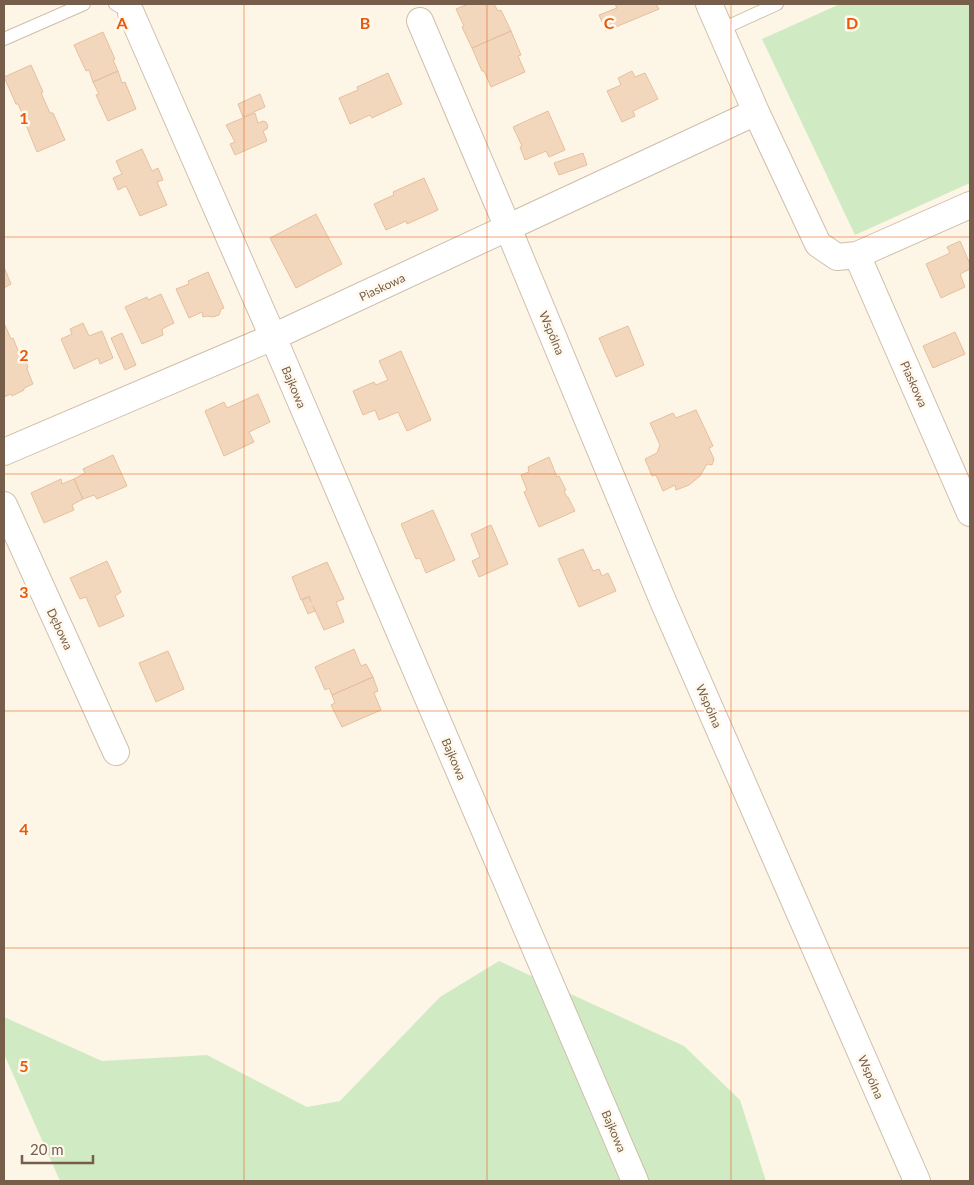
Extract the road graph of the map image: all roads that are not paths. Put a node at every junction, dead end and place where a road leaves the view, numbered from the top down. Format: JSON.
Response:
{"nodes":[{"id":1,"x":84,"y":4,"type":"edge"},
{"id":2,"x":709,"y":4,"type":"edge"},
{"id":3,"x":778,"y":4,"type":"edge"},
{"id":4,"x":123,"y":8,"type":"edge"},
{"id":5,"x":420,"y":21,"type":"dead end"},
{"id":6,"x":720,"y":30,"type":"junction"},
{"id":7,"x":4,"y":39,"type":"edge"},
{"id":8,"x":756,"y":112,"type":"junction"},
{"id":9,"x":970,"y":205,"type":"edge"},
{"id":10,"x":508,"y":228,"type":"junction"},
{"id":11,"x":857,"y":255,"type":"junction"},
{"id":12,"x":273,"y":337,"type":"junction"},
{"id":13,"x":4,"y":452,"type":"edge"},
{"id":14,"x":4,"y":505,"type":"edge"},
{"id":15,"x":970,"y":513,"type":"edge"},
{"id":16,"x":116,"y":752,"type":"dead end"},
{"id":17,"x":635,"y":1181,"type":"edge"},
{"id":18,"x":917,"y":1181,"type":"edge"}],
"edges":[{"from":1,"to":7,"type":"lane"},
{"from":2,"to":6,"type":"street"},
{"from":3,"to":6,"type":"lane"},
{"from":4,"to":12,"type":"street","name":"Bajkowa"},
{"from":5,"to":10,"type":"street","name":"Wspólna"},
{"from":6,"to":8,"type":"street"},
{"from":8,"to":10,"type":"street","name":"Piaskowa"},
{"from":8,"to":11,"type":"street"},
{"from":9,"to":11,"type":"street"},
{"from":10,"to":12,"type":"street","name":"Piaskowa"},
{"from":10,"to":18,"type":"street","name":"Wspólna"},
{"from":11,"to":15,"type":"street","name":"Piaskowa"},
{"from":12,"to":13,"type":"street","name":"Piaskowa"},
{"from":12,"to":17,"type":"street","name":"Bajkowa"},
{"from":14,"to":16,"type":"street","name":"Dębowa"}]}
